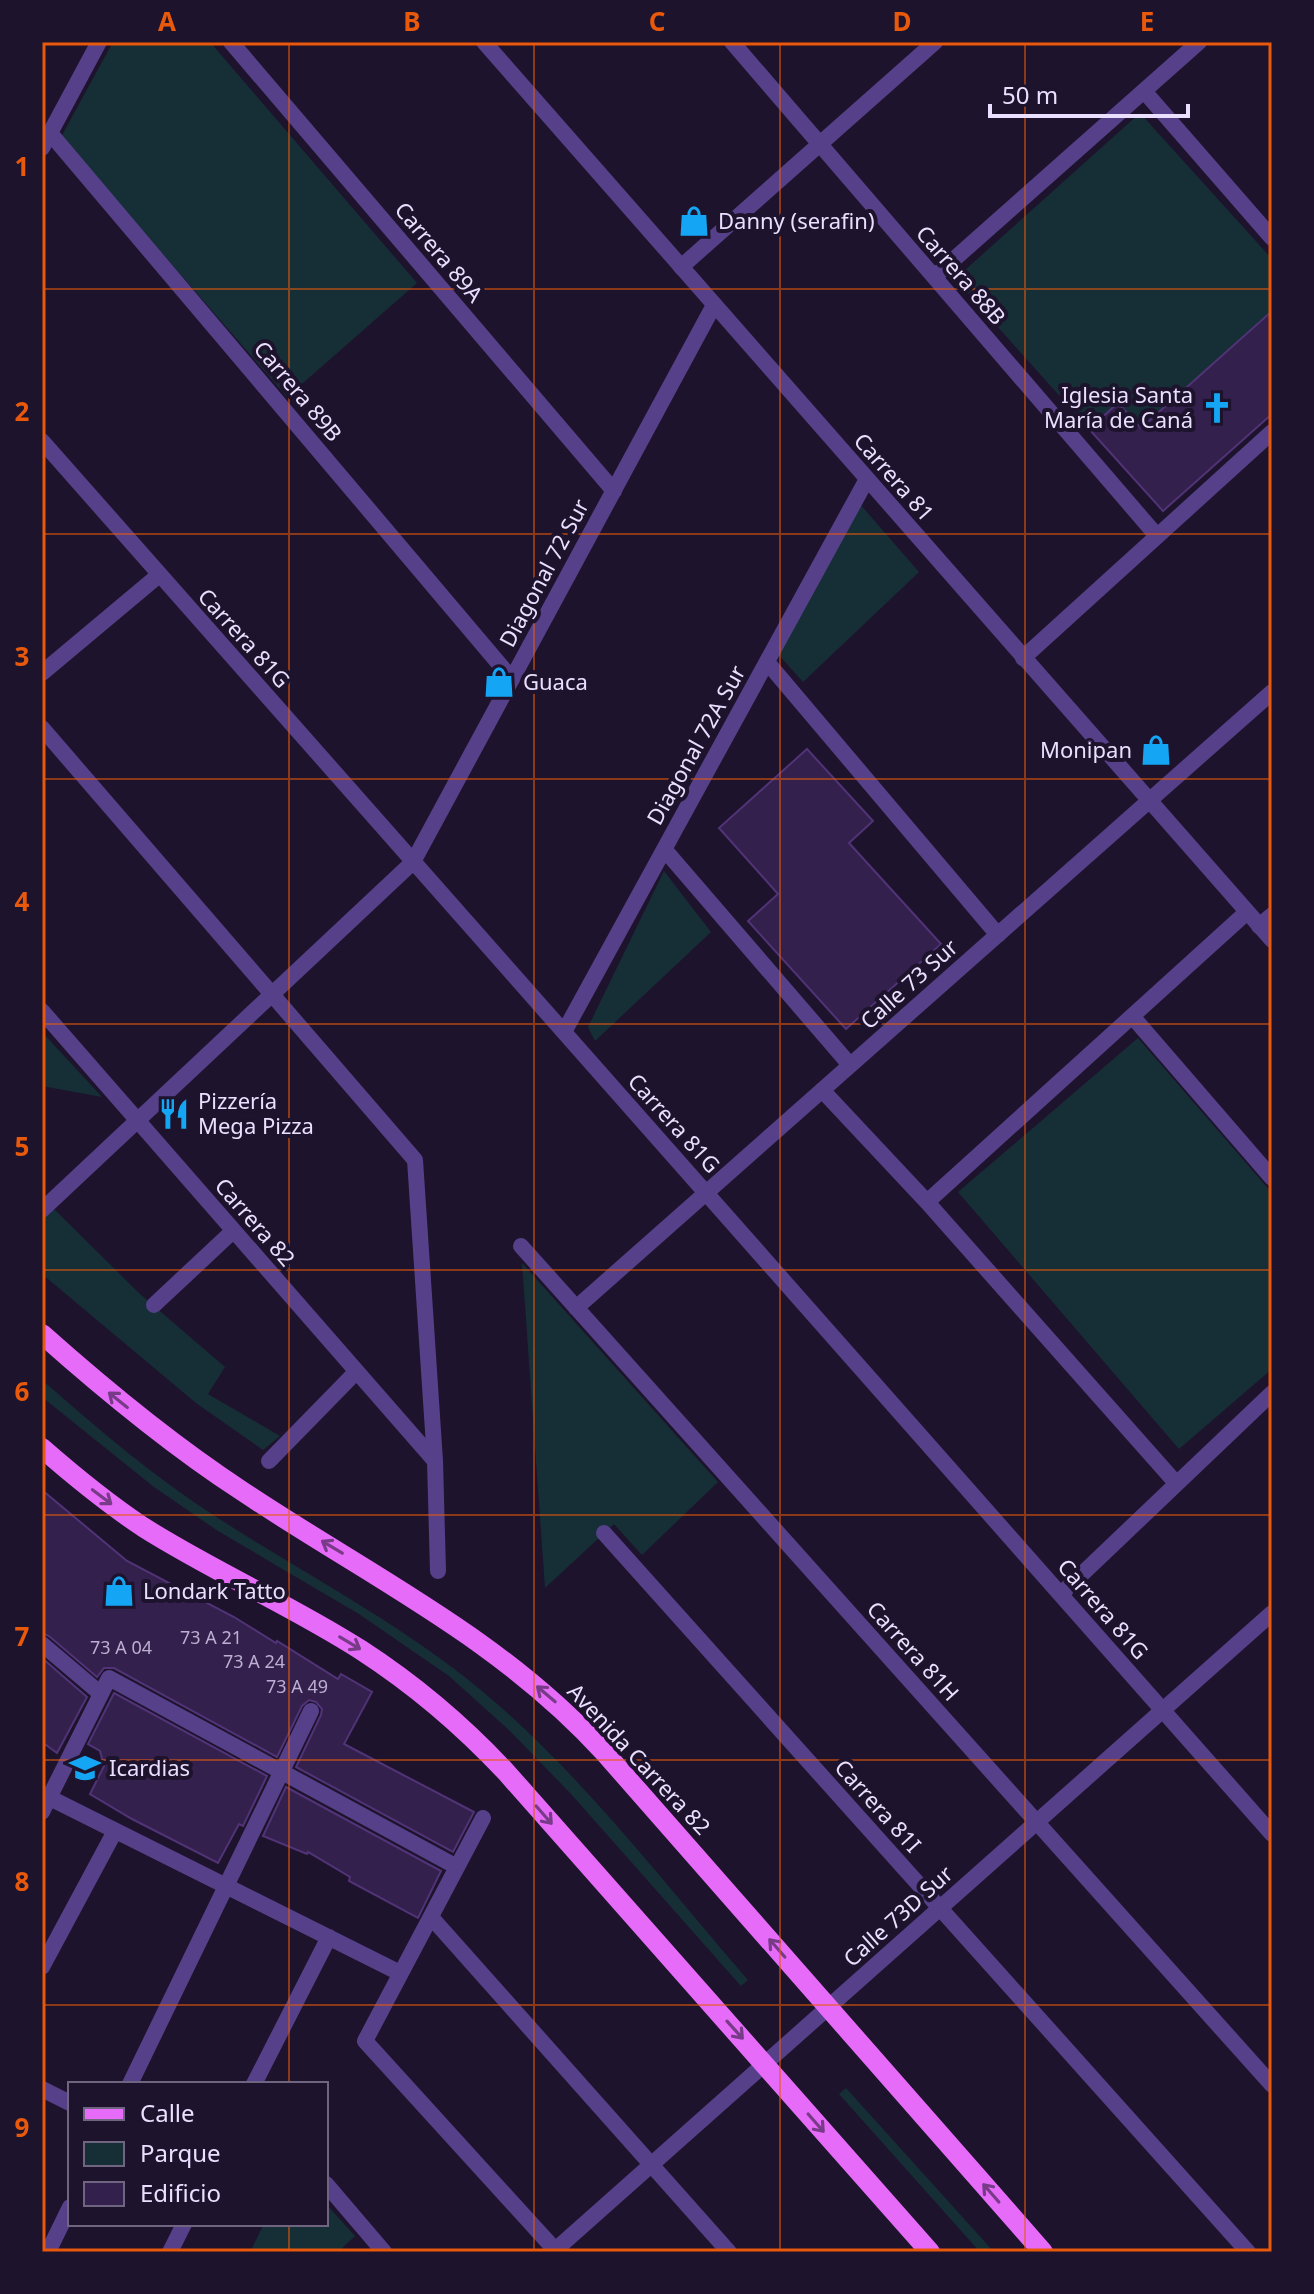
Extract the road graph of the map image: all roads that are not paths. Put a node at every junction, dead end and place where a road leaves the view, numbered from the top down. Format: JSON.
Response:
{"nodes":[{"id":1,"x":99,"y":42,"type":"edge"},
{"id":2,"x":231,"y":42,"type":"edge"},
{"id":3,"x":484,"y":42,"type":"edge"},
{"id":4,"x":732,"y":42,"type":"edge"},
{"id":5,"x":935,"y":42,"type":"edge"},
{"id":6,"x":1199,"y":42,"type":"edge"},
{"id":7,"x":1144,"y":91,"type":"junction"},
{"id":8,"x":50,"y":133,"type":"junction"},
{"id":9,"x":820,"y":144,"type":"junction"},
{"id":10,"x":42,"y":148,"type":"edge"},
{"id":11,"x":1272,"y":238,"type":"edge"},
{"id":12,"x":681,"y":267,"type":"junction"},
{"id":13,"x":934,"y":277,"type":"junction"},
{"id":14,"x":714,"y":305,"type":"junction"},
{"id":15,"x":1272,"y":432,"type":"edge"},
{"id":16,"x":42,"y":441,"type":"edge"},
{"id":17,"x":867,"y":479,"type":"junction"},
{"id":18,"x":614,"y":491,"type":"junction"},
{"id":19,"x":1157,"y":536,"type":"junction"},
{"id":20,"x":159,"y":575,"type":"junction"},
{"id":21,"x":1023,"y":658,"type":"junction"},
{"id":22,"x":767,"y":662,"type":"junction"},
{"id":23,"x":42,"y":673,"type":"edge"},
{"id":24,"x":512,"y":679,"type":"junction"},
{"id":25,"x":1272,"y":692,"type":"edge"},
{"id":26,"x":42,"y":728,"type":"edge"},
{"id":27,"x":1149,"y":801,"type":"junction"},
{"id":28,"x":664,"y":849,"type":"junction"},
{"id":29,"x":413,"y":862,"type":"junction"},
{"id":30,"x":1247,"y":912,"type":"junction"},
{"id":31,"x":1266,"y":920,"type":"edge"},
{"id":32,"x":998,"y":935,"type":"junction"},
{"id":33,"x":1272,"y":940,"type":"edge"},
{"id":34,"x":272,"y":994,"type":"junction"},
{"id":35,"x":42,"y":1011,"type":"edge"},
{"id":36,"x":1132,"y":1016,"type":"junction"},
{"id":37,"x":564,"y":1032,"type":"junction"},
{"id":38,"x":850,"y":1065,"type":"junction"},
{"id":39,"x":822,"y":1090,"type":"junction"},
{"id":40,"x":138,"y":1120,"type":"junction"},
{"id":41,"x":1272,"y":1178,"type":"edge"},
{"id":42,"x":706,"y":1193,"type":"junction"},
{"id":43,"x":927,"y":1202,"type":"junction"},
{"id":44,"x":42,"y":1210,"type":"edge"},
{"id":45,"x":233,"y":1231,"type":"junction"},
{"id":46,"x":521,"y":1246,"type":"dead end"},
{"id":47,"x":154,"y":1305,"type":"dead end"},
{"id":48,"x":576,"y":1308,"type":"junction"},
{"id":49,"x":42,"y":1334,"type":"edge"},
{"id":50,"x":356,"y":1372,"type":"junction"},
{"id":51,"x":1272,"y":1393,"type":"edge"},
{"id":52,"x":42,"y":1448,"type":"edge"},
{"id":53,"x":269,"y":1461,"type":"dead end"},
{"id":54,"x":435,"y":1461,"type":"junction"},
{"id":55,"x":1176,"y":1483,"type":"junction"},
{"id":56,"x":604,"y":1533,"type":"dead end"},
{"id":57,"x":438,"y":1571,"type":"dead end"},
{"id":58,"x":1061,"y":1594,"type":"junction"},
{"id":59,"x":1272,"y":1613,"type":"edge"},
{"id":60,"x":42,"y":1644,"type":"edge"},
{"id":61,"x":101,"y":1694,"type":"junction"},
{"id":62,"x":1163,"y":1710,"type":"junction"},
{"id":63,"x":311,"y":1711,"type":"dead end"},
{"id":64,"x":281,"y":1771,"type":"junction"},
{"id":65,"x":45,"y":1801,"type":"edge"},
{"id":66,"x":483,"y":1818,"type":"dead end"},
{"id":67,"x":1037,"y":1822,"type":"junction"},
{"id":68,"x":1270,"y":1828,"type":"edge"},
{"id":69,"x":115,"y":1831,"type":"junction"},
{"id":70,"x":457,"y":1867,"type":"junction"},
{"id":71,"x":226,"y":1886,"type":"junction"},
{"id":72,"x":940,"y":1908,"type":"junction"},
{"id":73,"x":431,"y":1917,"type":"junction"},
{"id":74,"x":329,"y":1937,"type":"junction"},
{"id":75,"x":42,"y":1967,"type":"edge"},
{"id":76,"x":400,"y":1973,"type":"junction"},
{"id":77,"x":828,"y":2007,"type":"junction"},
{"id":78,"x":765,"y":2064,"type":"junction"},
{"id":79,"x":131,"y":2082,"type":"edge"},
{"id":80,"x":255,"y":2082,"type":"edge"},
{"id":81,"x":1272,"y":2085,"type":"edge"},
{"id":82,"x":42,"y":2089,"type":"edge"},
{"id":83,"x":68,"y":2102,"type":"edge"},
{"id":84,"x":652,"y":2164,"type":"junction"},
{"id":85,"x":328,"y":2186,"type":"edge"},
{"id":86,"x":68,"y":2211,"type":"edge"},
{"id":87,"x":183,"y":2226,"type":"edge"},
{"id":88,"x":555,"y":2251,"type":"edge"},
{"id":89,"x":48,"y":2252,"type":"edge"},
{"id":90,"x":170,"y":2252,"type":"edge"},
{"id":91,"x":384,"y":2252,"type":"edge"},
{"id":92,"x":729,"y":2252,"type":"edge"},
{"id":93,"x":930,"y":2252,"type":"edge"},
{"id":94,"x":1043,"y":2252,"type":"edge"},
{"id":95,"x":1248,"y":2252,"type":"edge"}],
"edges":[{"from":1,"to":8,"type":"street"},
{"from":2,"to":18,"type":"street","name":"Carrera 89A"},
{"from":3,"to":12,"type":"street","name":"Carrera 81"},
{"from":4,"to":9,"type":"street","name":"Carrera 88B"},
{"from":5,"to":9,"type":"street"},
{"from":6,"to":7,"type":"street"},
{"from":7,"to":11,"type":"street"},
{"from":7,"to":13,"type":"street"},
{"from":8,"to":10,"type":"street"},
{"from":8,"to":24,"type":"street","name":"Carrera 89B"},
{"from":9,"to":12,"type":"street"},
{"from":9,"to":13,"type":"street","name":"Carrera 88B"},
{"from":12,"to":14,"type":"street","name":"Carrera 81"},
{"from":13,"to":19,"type":"street","name":"Carrera 88B"},
{"from":14,"to":17,"type":"street","name":"Carrera 81"},
{"from":14,"to":18,"type":"street","name":"Diagonal 72 Sur"},
{"from":15,"to":19,"type":"street"},
{"from":16,"to":20,"type":"street","name":"Carrera 81G"},
{"from":17,"to":21,"type":"street","name":"Carrera 81"},
{"from":17,"to":22,"type":"street","name":"Diagonal 72A Sur"},
{"from":18,"to":24,"type":"street","name":"Diagonal 72 Sur"},
{"from":19,"to":21,"type":"street"},
{"from":20,"to":23,"type":"street"},
{"from":20,"to":29,"type":"street","name":"Carrera 81G"},
{"from":21,"to":27,"type":"street","name":"Carrera 81"},
{"from":22,"to":28,"type":"street","name":"Diagonal 72A Sur"},
{"from":22,"to":32,"type":"street"},
{"from":24,"to":29,"type":"street","name":"Diagonal 72 Sur"},
{"from":25,"to":27,"type":"street","name":"Calle 73 Sur"},
{"from":26,"to":34,"type":"street"},
{"from":27,"to":30,"type":"street","name":"Carrera 81"},
{"from":27,"to":32,"type":"street","name":"Calle 73 Sur"},
{"from":28,"to":37,"type":"street","name":"Diagonal 72A Sur"},
{"from":28,"to":38,"type":"street"},
{"from":29,"to":34,"type":"street","name":"Diagonal 72 Sur"},
{"from":29,"to":37,"type":"street","name":"Carrera 81G"},
{"from":30,"to":31,"type":"street","name":"Carrera 81"},
{"from":30,"to":36,"type":"street"},
{"from":31,"to":33,"type":"street","name":"Carrera 81"},
{"from":32,"to":38,"type":"street","name":"Calle 73 Sur"},
{"from":34,"to":40,"type":"street","name":"Diagonal 72 Sur"},
{"from":34,"to":54,"type":"street"},
{"from":35,"to":40,"type":"street","name":"Carrera 82"},
{"from":36,"to":41,"type":"street"},
{"from":36,"to":43,"type":"street"},
{"from":37,"to":42,"type":"street","name":"Carrera 81G"},
{"from":38,"to":39,"type":"street","name":"Calle 73 Sur"},
{"from":39,"to":42,"type":"street","name":"Calle 73 Sur"},
{"from":39,"to":43,"type":"street"},
{"from":40,"to":44,"type":"street","name":"Diagonal 72 Sur"},
{"from":40,"to":45,"type":"street","name":"Carrera 82"},
{"from":42,"to":48,"type":"street","name":"Calle 73 Sur"},
{"from":42,"to":58,"type":"street","name":"Carrera 81G"},
{"from":43,"to":55,"type":"street"},
{"from":45,"to":47,"type":"street"},
{"from":45,"to":50,"type":"street","name":"Carrera 82"},
{"from":46,"to":48,"type":"street","name":"Carrera 81H"},
{"from":48,"to":67,"type":"street","name":"Carrera 81H"},
{"from":77,"to":49,"type":"main road","name":"Avenida Carrera 82","one_way":true},
{"from":50,"to":53,"type":"street"},
{"from":50,"to":54,"type":"street","name":"Carrera 82"},
{"from":51,"to":55,"type":"street"},
{"from":52,"to":78,"type":"main road","one_way":true},
{"from":54,"to":57,"type":"street"},
{"from":55,"to":58,"type":"street"},
{"from":56,"to":72,"type":"street","name":"Carrera 81I"},
{"from":58,"to":62,"type":"street","name":"Carrera 81G"},
{"from":59,"to":62,"type":"street","name":"Calle 73D Sur"},
{"from":60,"to":61,"type":"street"},
{"from":61,"to":64,"type":"street"},
{"from":61,"to":65,"type":"street"},
{"from":62,"to":67,"type":"street","name":"Calle 73D Sur"},
{"from":62,"to":68,"type":"street","name":"Carrera 81G"},
{"from":63,"to":64,"type":"street"},
{"from":64,"to":70,"type":"street"},
{"from":64,"to":71,"type":"street"},
{"from":65,"to":69,"type":"street"},
{"from":66,"to":70,"type":"street"},
{"from":67,"to":72,"type":"street","name":"Calle 73D Sur"},
{"from":67,"to":81,"type":"street","name":"Carrera 81H"},
{"from":69,"to":71,"type":"street"},
{"from":69,"to":75,"type":"street"},
{"from":70,"to":73,"type":"street"},
{"from":71,"to":74,"type":"street"},
{"from":71,"to":79,"type":"street"},
{"from":72,"to":77,"type":"street","name":"Calle 73D Sur"},
{"from":72,"to":95,"type":"street","name":"Carrera 81I"},
{"from":73,"to":76,"type":"street"},
{"from":73,"to":84,"type":"street"},
{"from":74,"to":76,"type":"street"},
{"from":74,"to":80,"type":"street"},
{"from":76,"to":88,"type":"street"},
{"from":77,"to":78,"type":"street","name":"Calle 73D Sur"},
{"from":94,"to":77,"type":"main road","name":"Avenida Carrera 82","one_way":true},
{"from":78,"to":84,"type":"street","name":"Calle 73D Sur"},
{"from":78,"to":93,"type":"main road","one_way":true},
{"from":82,"to":83,"type":"street"},
{"from":84,"to":88,"type":"street","name":"Calle 73D Sur"},
{"from":84,"to":92,"type":"street"},
{"from":85,"to":91,"type":"street"},
{"from":86,"to":89,"type":"street"},
{"from":87,"to":90,"type":"street"}]}
